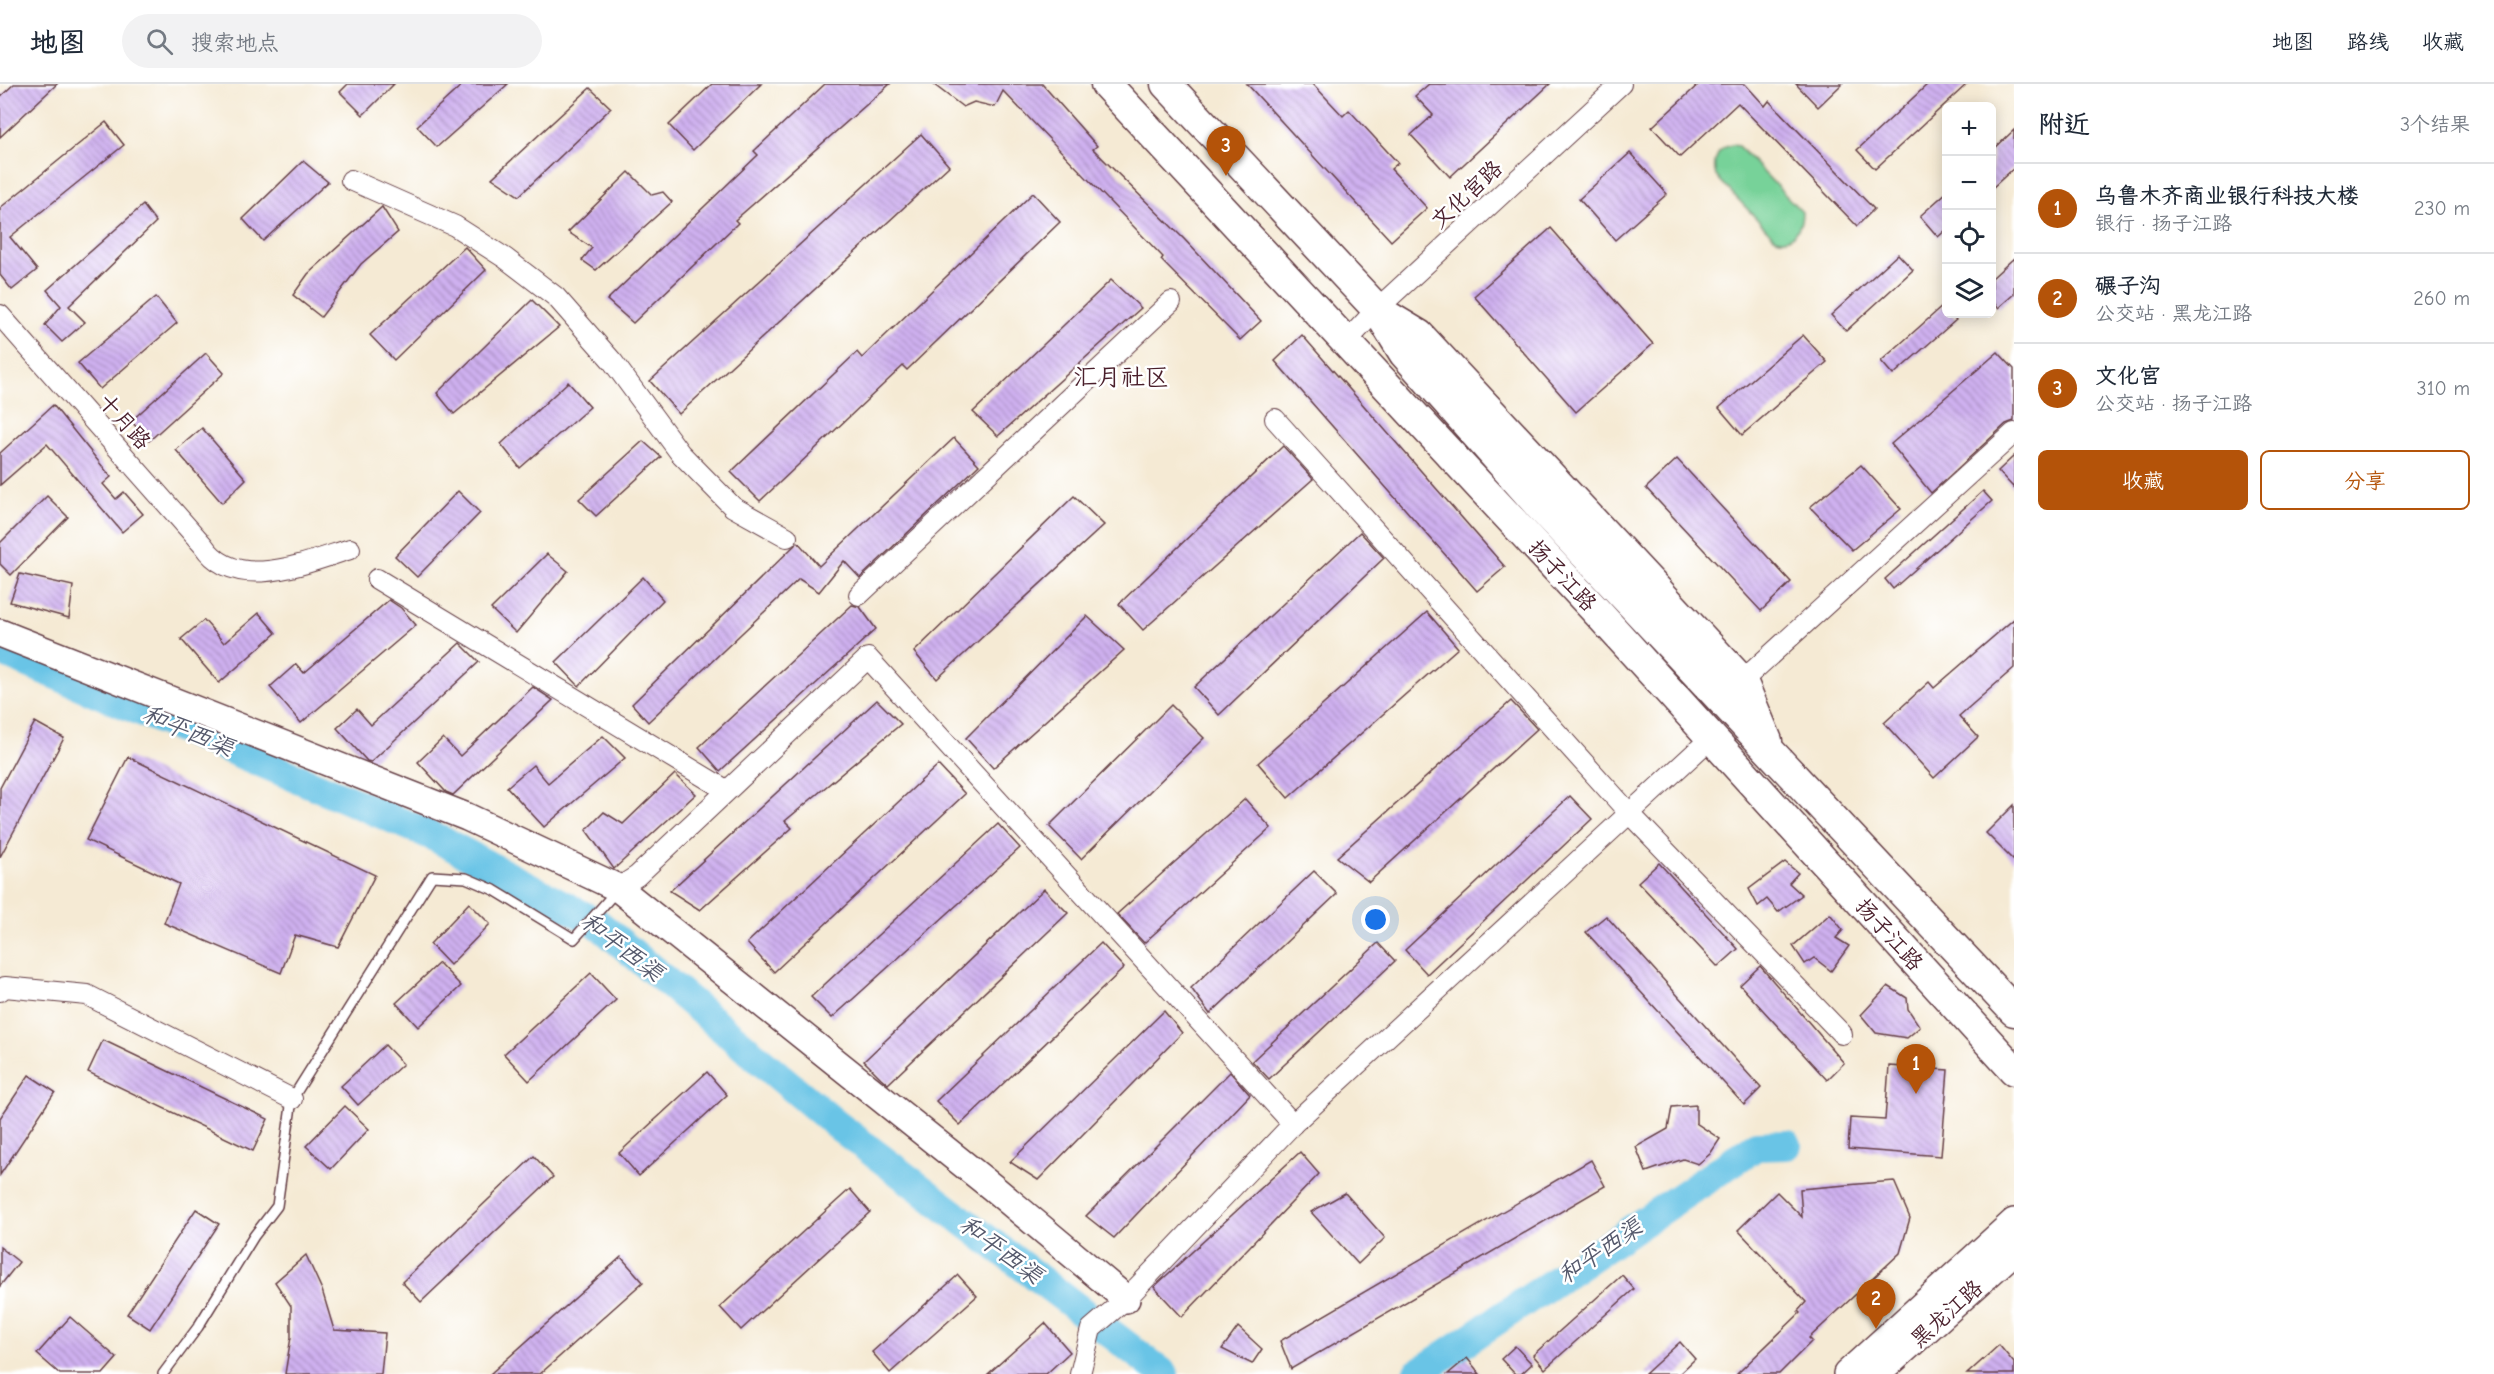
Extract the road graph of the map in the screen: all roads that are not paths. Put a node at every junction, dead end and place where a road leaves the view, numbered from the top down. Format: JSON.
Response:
{"nodes":[{"id":1,"x":1106,"y":84,"type":"edge"},
{"id":2,"x":1166,"y":84,"type":"edge"},
{"id":3,"x":1621,"y":84,"type":"edge"},
{"id":4,"x":351,"y":180,"type":"dead end"},
{"id":5,"x":1171,"y":302,"type":"dead end"},
{"id":6,"x":1377,"y":309,"type":"junction"},
{"id":7,"x":0,"y":315,"type":"edge"},
{"id":8,"x":1346,"y":342,"type":"junction"},
{"id":9,"x":1275,"y":419,"type":"dead end"},
{"id":10,"x":2014,"y":433,"type":"edge"},
{"id":11,"x":787,"y":537,"type":"dead end"},
{"id":12,"x":350,"y":549,"type":"dead end"},
{"id":13,"x":377,"y":579,"type":"dead end"},
{"id":14,"x":860,"y":595,"type":"dead end"},
{"id":15,"x":0,"y":633,"type":"edge"},
{"id":16,"x":1742,"y":681,"type":"junction"},
{"id":17,"x":1712,"y":737,"type":"junction"},
{"id":18,"x":1774,"y":758,"type":"junction"},
{"id":19,"x":726,"y":790,"type":"junction"},
{"id":20,"x":1630,"y":814,"type":"junction"},
{"id":21,"x":618,"y":888,"type":"junction"},
{"id":22,"x":0,"y":991,"type":"edge"},
{"id":23,"x":2014,"y":1011,"type":"edge"},
{"id":24,"x":1842,"y":1034,"type":"dead end"},
{"id":25,"x":2014,"y":1070,"type":"edge"},
{"id":26,"x":292,"y":1099,"type":"junction"},
{"id":27,"x":1293,"y":1124,"type":"junction"},
{"id":28,"x":2014,"y":1222,"type":"edge"},
{"id":29,"x":2014,"y":1251,"type":"edge"},
{"id":30,"x":1126,"y":1299,"type":"junction"},
{"id":31,"x":1081,"y":1366,"type":"edge"},
{"id":32,"x":163,"y":1374,"type":"edge"},
{"id":33,"x":1065,"y":1374,"type":"edge"},
{"id":34,"x":1847,"y":1374,"type":"edge"},
{"id":35,"x":1877,"y":1374,"type":"edge"}],
"edges":[{"from":1,"to":8,"type":"main road","name":"扬子江路"},
{"from":2,"to":6,"type":"main road","name":"扬子江路"},
{"from":3,"to":6,"type":"street","name":"文化宫路"},
{"from":4,"to":11,"type":"street"},
{"from":5,"to":14,"type":"street"},
{"from":6,"to":8,"type":"street","name":"文化宫路"},
{"from":6,"to":16,"type":"main road"},
{"from":6,"to":18,"type":"main road","name":"扬子江路"},
{"from":7,"to":12,"type":"street","name":"十月路"},
{"from":8,"to":17,"type":"main road","name":"扬子江路"},
{"from":9,"to":20,"type":"street"},
{"from":10,"to":16,"type":"street"},
{"from":13,"to":19,"type":"street"},
{"from":15,"to":21,"type":"street"},
{"from":16,"to":18,"type":"main road"},
{"from":17,"to":20,"type":"street"},
{"from":17,"to":25,"type":"main road","name":"扬子江路"},
{"from":18,"to":23,"type":"main road","name":"扬子江路"},
{"from":19,"to":21,"type":"street"},
{"from":19,"to":27,"type":"street"},
{"from":20,"to":24,"type":"street"},
{"from":20,"to":27,"type":"street"},
{"from":21,"to":26,"type":"lane"},
{"from":21,"to":30,"type":"street"},
{"from":22,"to":26,"type":"street"},
{"from":26,"to":32,"type":"lane"},
{"from":27,"to":30,"type":"street"},
{"from":28,"to":34,"type":"street","name":"黑龙江路"},
{"from":29,"to":35,"type":"street","name":"黑龙江路"},
{"from":30,"to":31,"type":"street"},
{"from":31,"to":33,"type":"street"}]}
